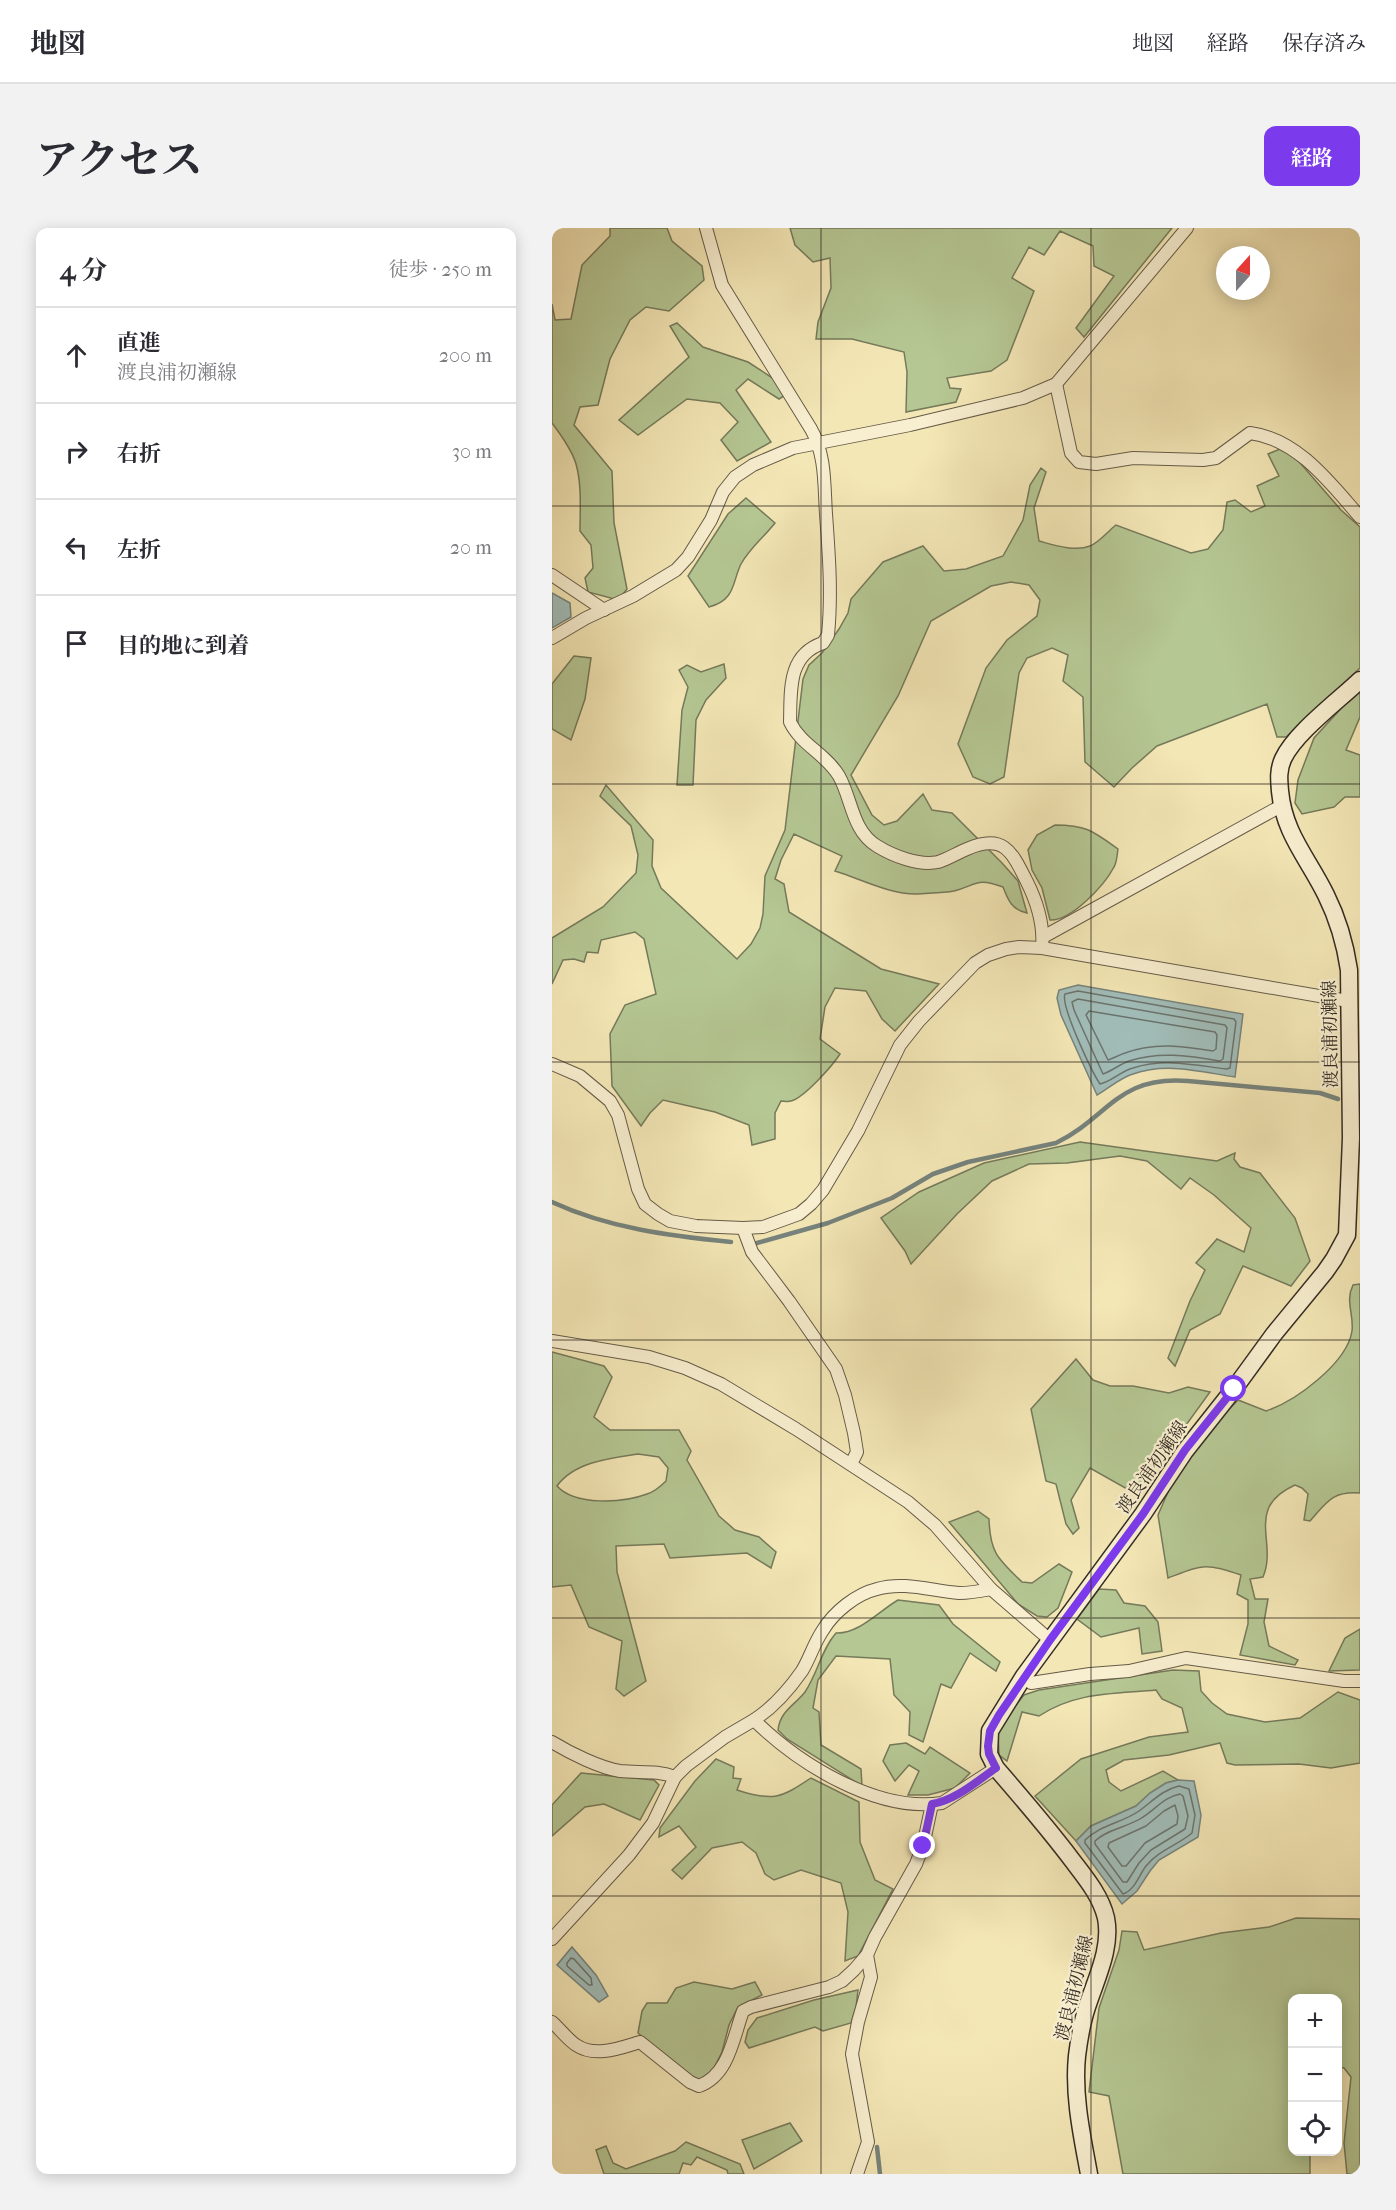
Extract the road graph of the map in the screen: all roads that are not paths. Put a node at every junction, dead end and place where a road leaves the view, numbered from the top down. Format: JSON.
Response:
{"nodes":[{"id":1,"x":706,"y":228,"type":"edge"},
{"id":2,"x":1187,"y":228,"type":"edge"},
{"id":3,"x":1056,"y":384,"type":"junction"},
{"id":4,"x":819,"y":442,"type":"junction"},
{"id":5,"x":1360,"y":517,"type":"edge"},
{"id":6,"x":552,"y":575,"type":"edge"},
{"id":7,"x":604,"y":610,"type":"junction"},
{"id":8,"x":552,"y":638,"type":"edge"},
{"id":9,"x":1360,"y":680,"type":"edge"},
{"id":10,"x":1281,"y":806,"type":"junction"},
{"id":11,"x":1042,"y":943,"type":"junction"},
{"id":12,"x":1352,"y":1009,"type":"edge"},
{"id":13,"x":552,"y":1064,"type":"edge"},
{"id":14,"x":744,"y":1228,"type":"junction"},
{"id":15,"x":552,"y":1341,"type":"edge"},
{"id":16,"x":851,"y":1464,"type":"junction"},
{"id":17,"x":991,"y":1589,"type":"junction"},
{"id":18,"x":1050,"y":1640,"type":"junction"},
{"id":19,"x":1024,"y":1676,"type":"junction"},
{"id":20,"x":1360,"y":1681,"type":"edge"},
{"id":21,"x":754,"y":1720,"type":"junction"},
{"id":22,"x":552,"y":1742,"type":"edge"},
{"id":23,"x":996,"y":1768,"type":"junction"},
{"id":24,"x":675,"y":1777,"type":"junction"},
{"id":25,"x":932,"y":1804,"type":"junction"},
{"id":26,"x":552,"y":1939,"type":"edge"},
{"id":27,"x":867,"y":1955,"type":"junction"},
{"id":28,"x":552,"y":2022,"type":"edge"},
{"id":29,"x":857,"y":2174,"type":"edge"},
{"id":30,"x":1089,"y":2174,"type":"edge"}],
"edges":[{"from":1,"to":4,"type":"street"},
{"from":2,"to":3,"type":"street"},
{"from":3,"to":4,"type":"street"},
{"from":3,"to":5,"type":"street"},
{"from":4,"to":7,"type":"street"},
{"from":4,"to":11,"type":"street"},
{"from":6,"to":7,"type":"street"},
{"from":7,"to":8,"type":"street"},
{"from":9,"to":10,"type":"main road","name":"渡良浦初瀬線"},
{"from":10,"to":11,"type":"street"},
{"from":10,"to":12,"type":"main road","name":"渡良浦初瀬線"},
{"from":11,"to":12,"type":"street"},
{"from":11,"to":14,"type":"street"},
{"from":12,"to":18,"type":"main road","name":"渡良浦初瀬線"},
{"from":13,"to":14,"type":"street"},
{"from":14,"to":16,"type":"street"},
{"from":15,"to":16,"type":"street"},
{"from":16,"to":17,"type":"street"},
{"from":17,"to":18,"type":"street"},
{"from":17,"to":21,"type":"street"},
{"from":18,"to":19,"type":"main road","name":"渡良浦初瀬線"},
{"from":19,"to":20,"type":"street"},
{"from":19,"to":23,"type":"main road","name":"渡良浦初瀬線"},
{"from":21,"to":24,"type":"street"},
{"from":21,"to":25,"type":"street"},
{"from":22,"to":24,"type":"street"},
{"from":23,"to":25,"type":"street"},
{"from":23,"to":30,"type":"main road","name":"渡良浦初瀬線"},
{"from":24,"to":26,"type":"street"},
{"from":25,"to":27,"type":"street"},
{"from":27,"to":28,"type":"street"},
{"from":27,"to":29,"type":"street"}]}
